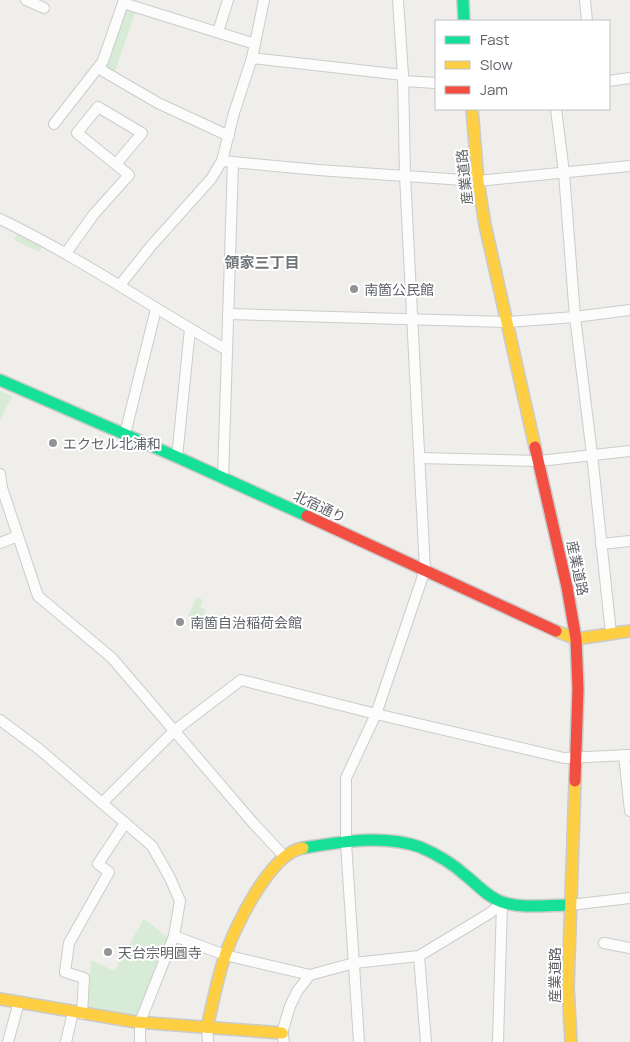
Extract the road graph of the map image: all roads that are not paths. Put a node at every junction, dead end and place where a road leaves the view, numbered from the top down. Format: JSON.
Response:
{"nodes":[{"id":1,"x":26,"y":0,"type":"edge"},
{"id":2,"x":228,"y":0,"type":"edge"},
{"id":3,"x":264,"y":0,"type":"edge"},
{"id":4,"x":398,"y":0,"type":"edge"},
{"id":5,"x":463,"y":0,"type":"edge"},
{"id":6,"x":585,"y":0,"type":"edge"},
{"id":7,"x":123,"y":2,"type":"edge"},
{"id":8,"x":44,"y":8,"type":"dead end"},
{"id":9,"x":464,"y":20,"type":"edge"},
{"id":10,"x":587,"y":20,"type":"edge"},
{"id":11,"x":218,"y":32,"type":"junction"},
{"id":12,"x":255,"y":44,"type":"junction"},
{"id":13,"x":252,"y":58,"type":"junction"},
{"id":14,"x":100,"y":66,"type":"junction"},
{"id":15,"x":403,"y":78,"type":"junction"},
{"id":16,"x":630,"y":78,"type":"edge"},
{"id":17,"x":610,"y":81,"type":"edge"},
{"id":18,"x":435,"y":84,"type":"edge"},
{"id":19,"x":472,"y":110,"type":"edge"},
{"id":20,"x":556,"y":110,"type":"edge"},
{"id":21,"x":54,"y":124,"type":"dead end"},
{"id":22,"x":229,"y":136,"type":"junction"},
{"id":23,"x":222,"y":161,"type":"junction"},
{"id":24,"x":233,"y":162,"type":"junction"},
{"id":25,"x":116,"y":164,"type":"junction"},
{"id":26,"x":630,"y":166,"type":"edge"},
{"id":27,"x":564,"y":173,"type":"junction"},
{"id":28,"x":405,"y":176,"type":"junction"},
{"id":29,"x":478,"y":181,"type":"junction"},
{"id":30,"x":0,"y":220,"type":"edge"},
{"id":31,"x":66,"y":253,"type":"junction"},
{"id":32,"x":120,"y":285,"type":"junction"},
{"id":33,"x":156,"y":309,"type":"junction"},
{"id":34,"x":630,"y":310,"type":"edge"},
{"id":35,"x":228,"y":314,"type":"junction"},
{"id":36,"x":575,"y":317,"type":"junction"},
{"id":37,"x":413,"y":319,"type":"junction"},
{"id":38,"x":507,"y":322,"type":"junction"},
{"id":39,"x":190,"y":329,"type":"junction"},
{"id":40,"x":227,"y":350,"type":"junction"},
{"id":41,"x":0,"y":380,"type":"edge"},
{"id":42,"x":125,"y":434,"type":"junction"},
{"id":43,"x":630,"y":451,"type":"edge"},
{"id":44,"x":592,"y":454,"type":"junction"},
{"id":45,"x":177,"y":457,"type":"junction"},
{"id":46,"x":420,"y":458,"type":"junction"},
{"id":47,"x":539,"y":460,"type":"junction"},
{"id":48,"x":0,"y":474,"type":"edge"},
{"id":49,"x":223,"y":478,"type":"junction"},
{"id":50,"x":18,"y":536,"type":"junction"},
{"id":51,"x":630,"y":541,"type":"edge"},
{"id":52,"x":0,"y":543,"type":"edge"},
{"id":53,"x":601,"y":544,"type":"junction"},
{"id":54,"x":425,"y":570,"type":"junction"},
{"id":55,"x":630,"y":631,"type":"edge"},
{"id":56,"x":611,"y":634,"type":"junction"},
{"id":57,"x":576,"y":639,"type":"junction"},
{"id":58,"x":376,"y":714,"type":"junction"},
{"id":59,"x":0,"y":720,"type":"edge"},
{"id":60,"x":174,"y":731,"type":"junction"},
{"id":61,"x":627,"y":755,"type":"edge"},
{"id":62,"x":577,"y":758,"type":"junction"},
{"id":63,"x":102,"y":803,"type":"junction"},
{"id":64,"x":630,"y":811,"type":"edge"},
{"id":65,"x":125,"y":823,"type":"junction"},
{"id":66,"x":346,"y":843,"type":"junction"},
{"id":67,"x":284,"y":856,"type":"junction"},
{"id":68,"x":630,"y":898,"type":"edge"},
{"id":69,"x":502,"y":903,"type":"junction"},
{"id":70,"x":570,"y":905,"type":"junction"},
{"id":71,"x":174,"y":936,"type":"junction"},
{"id":72,"x":604,"y":943,"type":"dead end"},
{"id":73,"x":630,"y":948,"type":"edge"},
{"id":74,"x":226,"y":955,"type":"junction"},
{"id":75,"x":420,"y":956,"type":"junction"},
{"id":76,"x":354,"y":963,"type":"junction"},
{"id":77,"x":310,"y":975,"type":"junction"},
{"id":78,"x":0,"y":999,"type":"edge"},
{"id":79,"x":18,"y":1002,"type":"junction"},
{"id":80,"x":78,"y":1013,"type":"junction"},
{"id":81,"x":140,"y":1022,"type":"junction"},
{"id":82,"x":207,"y":1027,"type":"junction"},
{"id":83,"x":283,"y":1038,"type":"edge"},
{"id":84,"x":8,"y":1042,"type":"edge"},
{"id":85,"x":66,"y":1042,"type":"edge"},
{"id":86,"x":140,"y":1042,"type":"edge"},
{"id":87,"x":208,"y":1042,"type":"edge"},
{"id":88,"x":359,"y":1042,"type":"edge"},
{"id":89,"x":426,"y":1042,"type":"edge"},
{"id":90,"x":498,"y":1042,"type":"edge"},
{"id":91,"x":570,"y":1042,"type":"edge"}],
"edges":[{"from":1,"to":8,"type":"street"},
{"from":2,"to":11,"type":"street"},
{"from":3,"to":12,"type":"street"},
{"from":4,"to":15,"type":"street"},
{"from":5,"to":9,"type":"street"},
{"from":6,"to":10,"type":"street"},
{"from":7,"to":11,"type":"street"},
{"from":7,"to":14,"type":"street"},
{"from":11,"to":12,"type":"street"},
{"from":12,"to":13,"type":"street"},
{"from":13,"to":15,"type":"street"},
{"from":13,"to":22,"type":"street"},
{"from":14,"to":21,"type":"street"},
{"from":14,"to":22,"type":"street"},
{"from":15,"to":18,"type":"street"},
{"from":15,"to":28,"type":"street"},
{"from":16,"to":17,"type":"street"},
{"from":19,"to":29,"type":"street","name":"産業道路"},
{"from":20,"to":27,"type":"street"},
{"from":22,"to":23,"type":"street"},
{"from":23,"to":24,"type":"street"},
{"from":23,"to":32,"type":"street"},
{"from":24,"to":28,"type":"street"},
{"from":24,"to":35,"type":"street"},
{"from":25,"to":25,"type":"street"},
{"from":25,"to":31,"type":"street"},
{"from":26,"to":27,"type":"street"},
{"from":27,"to":29,"type":"street"},
{"from":27,"to":36,"type":"street"},
{"from":28,"to":29,"type":"street"},
{"from":28,"to":37,"type":"street"},
{"from":29,"to":38,"type":"street","name":"産業道路"},
{"from":30,"to":31,"type":"street"},
{"from":31,"to":32,"type":"street"},
{"from":32,"to":33,"type":"street"},
{"from":33,"to":39,"type":"street"},
{"from":33,"to":42,"type":"street"},
{"from":34,"to":36,"type":"street"},
{"from":35,"to":37,"type":"street"},
{"from":35,"to":40,"type":"street"},
{"from":36,"to":38,"type":"street"},
{"from":36,"to":44,"type":"street"},
{"from":37,"to":38,"type":"street"},
{"from":37,"to":46,"type":"street"},
{"from":38,"to":47,"type":"street","name":"産業道路"},
{"from":39,"to":40,"type":"street"},
{"from":39,"to":45,"type":"street"},
{"from":40,"to":49,"type":"street"},
{"from":41,"to":42,"type":"street","name":"北宿通り"},
{"from":42,"to":45,"type":"street","name":"北宿通り"},
{"from":43,"to":44,"type":"street"},
{"from":44,"to":47,"type":"street"},
{"from":44,"to":53,"type":"street"},
{"from":45,"to":49,"type":"street","name":"北宿通り"},
{"from":46,"to":47,"type":"street"},
{"from":46,"to":54,"type":"street"},
{"from":47,"to":57,"type":"street","name":"産業道路"},
{"from":48,"to":50,"type":"street"},
{"from":49,"to":54,"type":"street","name":"北宿通り"},
{"from":50,"to":52,"type":"street"},
{"from":50,"to":60,"type":"street"},
{"from":51,"to":53,"type":"street"},
{"from":53,"to":56,"type":"street"},
{"from":54,"to":57,"type":"street","name":"北宿通り"},
{"from":54,"to":58,"type":"street"},
{"from":55,"to":56,"type":"street"},
{"from":56,"to":57,"type":"street"},
{"from":57,"to":62,"type":"street","name":"産業道路"},
{"from":58,"to":60,"type":"street"},
{"from":58,"to":62,"type":"street"},
{"from":58,"to":66,"type":"street"},
{"from":59,"to":63,"type":"street"},
{"from":60,"to":63,"type":"street"},
{"from":60,"to":67,"type":"street"},
{"from":61,"to":62,"type":"street"},
{"from":61,"to":64,"type":"street"},
{"from":62,"to":70,"type":"street","name":"産業道路"},
{"from":63,"to":65,"type":"street"},
{"from":65,"to":71,"type":"street"},
{"from":65,"to":80,"type":"street"},
{"from":66,"to":67,"type":"street"},
{"from":66,"to":69,"type":"street"},
{"from":66,"to":76,"type":"street"},
{"from":67,"to":74,"type":"street"},
{"from":68,"to":70,"type":"street"},
{"from":69,"to":70,"type":"street"},
{"from":69,"to":75,"type":"street"},
{"from":69,"to":90,"type":"street"},
{"from":70,"to":91,"type":"street","name":"産業道路"},
{"from":71,"to":74,"type":"street"},
{"from":71,"to":81,"type":"street"},
{"from":72,"to":73,"type":"street"},
{"from":74,"to":77,"type":"street"},
{"from":74,"to":82,"type":"street"},
{"from":75,"to":76,"type":"street"},
{"from":75,"to":89,"type":"street"},
{"from":76,"to":77,"type":"street"},
{"from":76,"to":88,"type":"street"},
{"from":77,"to":83,"type":"street"},
{"from":78,"to":79,"type":"street"},
{"from":79,"to":80,"type":"street"},
{"from":79,"to":84,"type":"street"},
{"from":80,"to":81,"type":"street"},
{"from":80,"to":85,"type":"street"},
{"from":81,"to":82,"type":"street"},
{"from":81,"to":86,"type":"street"},
{"from":82,"to":83,"type":"street"},
{"from":82,"to":87,"type":"street"}]}
